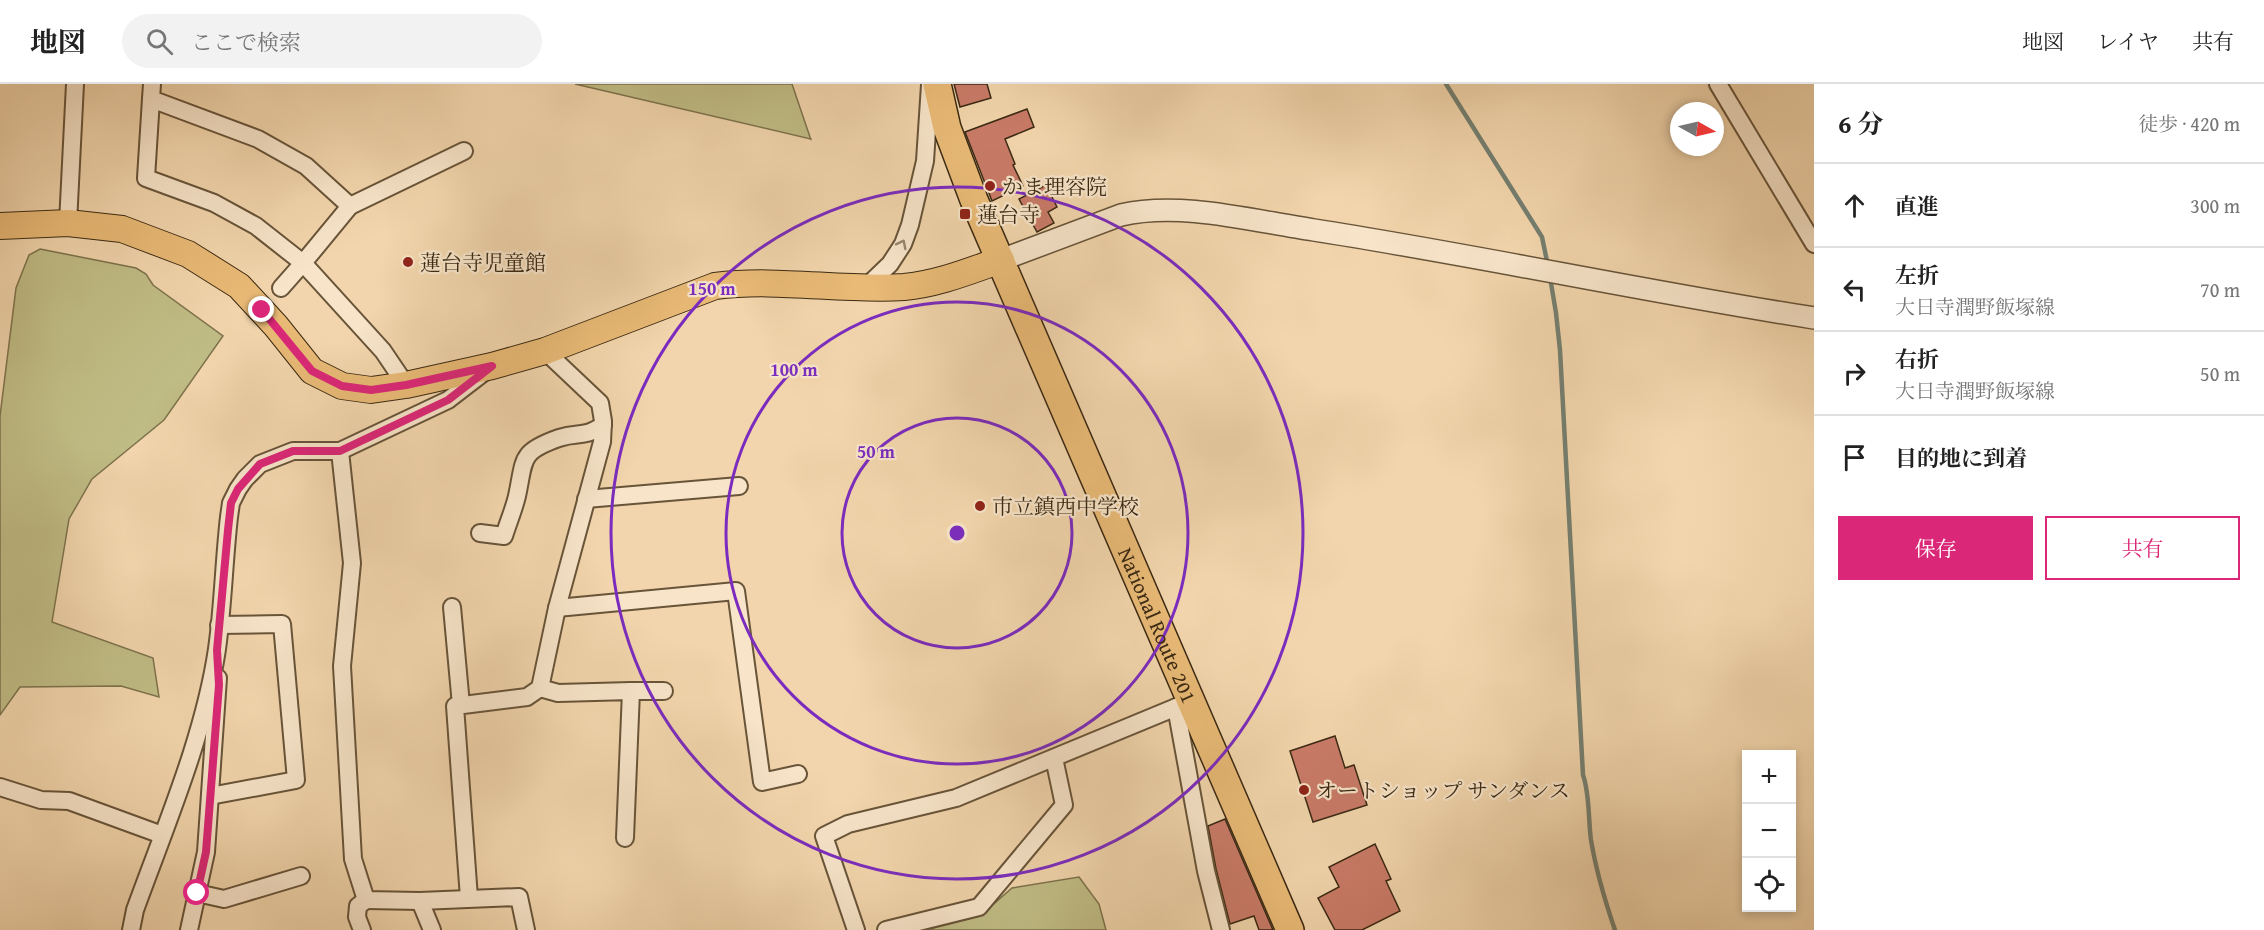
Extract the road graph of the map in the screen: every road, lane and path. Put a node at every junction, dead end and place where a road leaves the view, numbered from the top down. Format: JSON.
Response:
{"nodes":[{"id":1,"x":75,"y":84,"type":"edge"},
{"id":2,"x":930,"y":84,"type":"edge"},
{"id":3,"x":937,"y":84,"type":"edge"},
{"id":4,"x":1718,"y":84,"type":"edge"},
{"id":5,"x":151,"y":92,"type":"edge"},
{"id":6,"x":464,"y":151,"type":"dead end"},
{"id":7,"x":350,"y":206,"type":"junction"},
{"id":8,"x":68,"y":223,"type":"junction"},
{"id":9,"x":0,"y":226,"type":"edge"},
{"id":10,"x":1814,"y":244,"type":"edge"},
{"id":11,"x":1001,"y":260,"type":"junction"},
{"id":12,"x":303,"y":263,"type":"junction"},
{"id":13,"x":281,"y":288,"type":"dead end"},
{"id":14,"x":864,"y":288,"type":"junction"},
{"id":15,"x":1814,"y":318,"type":"edge"},
{"id":16,"x":545,"y":351,"type":"junction"},
{"id":17,"x":492,"y":366,"type":"junction"},
{"id":18,"x":406,"y":385,"type":"junction"},
{"id":19,"x":603,"y":424,"type":"junction"},
{"id":20,"x":340,"y":451,"type":"junction"},
{"id":21,"x":739,"y":486,"type":"dead end"},
{"id":22,"x":586,"y":500,"type":"junction"},
{"id":23,"x":480,"y":533,"type":"dead end"},
{"id":24,"x":452,"y":607,"type":"dead end"},
{"id":25,"x":557,"y":608,"type":"junction"},
{"id":26,"x":219,"y":626,"type":"junction"},
{"id":27,"x":217,"y":650,"type":"junction"},
{"id":28,"x":540,"y":687,"type":"junction"},
{"id":29,"x":631,"y":691,"type":"junction"},
{"id":30,"x":664,"y":691,"type":"dead end"},
{"id":31,"x":1183,"y":704,"type":"junction"},
{"id":32,"x":461,"y":705,"type":"junction"},
{"id":33,"x":1054,"y":758,"type":"junction"},
{"id":34,"x":798,"y":774,"type":"dead end"},
{"id":35,"x":0,"y":787,"type":"edge"},
{"id":36,"x":210,"y":796,"type":"junction"},
{"id":37,"x":162,"y":835,"type":"junction"},
{"id":38,"x":625,"y":838,"type":"dead end"},
{"id":39,"x":301,"y":876,"type":"dead end"},
{"id":40,"x":197,"y":893,"type":"junction"},
{"id":41,"x":469,"y":898,"type":"junction"},
{"id":42,"x":366,"y":900,"type":"junction"},
{"id":43,"x":420,"y":901,"type":"junction"},
{"id":44,"x":131,"y":930,"type":"edge"},
{"id":45,"x":189,"y":930,"type":"edge"},
{"id":46,"x":362,"y":930,"type":"edge"},
{"id":47,"x":432,"y":930,"type":"edge"},
{"id":48,"x":526,"y":930,"type":"edge"},
{"id":49,"x":856,"y":930,"type":"edge"},
{"id":50,"x":886,"y":930,"type":"edge"},
{"id":51,"x":1221,"y":930,"type":"edge"},
{"id":52,"x":1290,"y":930,"type":"edge"}],
"edges":[{"from":1,"to":8,"type":"street"},
{"from":14,"to":2,"type":"street","one_way":true},
{"from":3,"to":11,"type":"highway","name":"National Route 201"},
{"from":4,"to":10,"type":"street"},
{"from":5,"to":7,"type":"street"},
{"from":5,"to":12,"type":"street"},
{"from":6,"to":7,"type":"street"},
{"from":7,"to":12,"type":"street"},
{"from":8,"to":9,"type":"main road"},
{"from":8,"to":18,"type":"main road"},
{"from":11,"to":14,"type":"main road"},
{"from":11,"to":15,"type":"street"},
{"from":11,"to":31,"type":"highway","name":"National Route 201"},
{"from":12,"to":13,"type":"street"},
{"from":12,"to":18,"type":"street"},
{"from":14,"to":16,"type":"main road"},
{"from":16,"to":17,"type":"main road"},
{"from":16,"to":19,"type":"street"},
{"from":17,"to":18,"type":"main road"},
{"from":17,"to":20,"type":"street"},
{"from":19,"to":22,"type":"street"},
{"from":19,"to":23,"type":"street"},
{"from":20,"to":26,"type":"street"},
{"from":20,"to":42,"type":"street"},
{"from":21,"to":22,"type":"street"},
{"from":22,"to":25,"type":"street"},
{"from":24,"to":32,"type":"street"},
{"from":25,"to":28,"type":"street"},
{"from":25,"to":34,"type":"street"},
{"from":26,"to":27,"type":"street"},
{"from":26,"to":36,"type":"street"},
{"from":27,"to":36,"type":"street"},
{"from":27,"to":37,"type":"street"},
{"from":28,"to":29,"type":"street"},
{"from":28,"to":32,"type":"street"},
{"from":29,"to":30,"type":"street"},
{"from":29,"to":38,"type":"street"},
{"from":31,"to":33,"type":"street"},
{"from":31,"to":51,"type":"street"},
{"from":31,"to":52,"type":"highway","name":"National Route 201"},
{"from":32,"to":41,"type":"street"},
{"from":33,"to":49,"type":"street"},
{"from":33,"to":50,"type":"street"},
{"from":35,"to":37,"type":"street"},
{"from":36,"to":40,"type":"street"},
{"from":37,"to":44,"type":"street"},
{"from":39,"to":40,"type":"street"},
{"from":40,"to":45,"type":"street"},
{"from":41,"to":43,"type":"street"},
{"from":41,"to":48,"type":"street"},
{"from":42,"to":43,"type":"street"},
{"from":42,"to":46,"type":"street"},
{"from":43,"to":47,"type":"street"}]}
